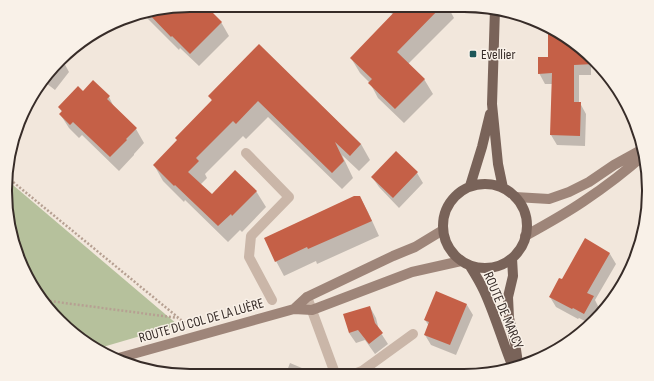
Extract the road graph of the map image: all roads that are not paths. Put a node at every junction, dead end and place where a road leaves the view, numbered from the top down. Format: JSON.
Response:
{"nodes":[{"id":1,"x":495,"y":15,"type":"edge"},
{"id":2,"x":492,"y":104,"type":"junction"},
{"id":3,"x":246,"y":153,"type":"dead end"},
{"id":4,"x":638,"y":153,"type":"edge"},
{"id":5,"x":639,"y":159,"type":"edge"},
{"id":6,"x":470,"y":186,"type":"junction"},
{"id":7,"x":503,"y":188,"type":"junction"},
{"id":8,"x":515,"y":197,"type":"junction"},
{"id":9,"x":443,"y":230,"type":"junction"},
{"id":10,"x":525,"y":236,"type":"junction"},
{"id":11,"x":512,"y":258,"type":"junction"},
{"id":12,"x":465,"y":263,"type":"junction"},
{"id":13,"x":307,"y":297,"type":"junction"},
{"id":14,"x":272,"y":300,"type":"dead end"},
{"id":15,"x":294,"y":309,"type":"junction"},
{"id":16,"x":312,"y":310,"type":"junction"},
{"id":17,"x":413,"y":334,"type":"dead end"},
{"id":18,"x":123,"y":356,"type":"edge"},
{"id":19,"x":518,"y":361,"type":"edge"},
{"id":20,"x":511,"y":363,"type":"edge"},
{"id":21,"x":333,"y":369,"type":"edge"},
{"id":22,"x":365,"y":369,"type":"edge"}],
"edges":[{"from":1,"to":2,"type":"main road"},
{"from":2,"to":6,"type":"main road"},
{"from":2,"to":7,"type":"main road"},
{"from":3,"to":14,"type":"street","name":"ROUTE DU COL DE LA LUÈRE"},
{"from":4,"to":8,"type":"street"},
{"from":5,"to":10,"type":"street"},
{"from":6,"to":7,"type":"main road"},
{"from":6,"to":9,"type":"main road"},
{"from":7,"to":8,"type":"main road"},
{"from":8,"to":10,"type":"main road"},
{"from":9,"to":12,"type":"main road"},
{"from":9,"to":13,"type":"street","name":"ROUTE DU COL DE LA LUÈRE"},
{"from":10,"to":11,"type":"main road"},
{"from":11,"to":12,"type":"main road"},
{"from":11,"to":19,"type":"main road","name":"ROUTE DE MARCY"},
{"from":12,"to":16,"type":"street","name":"ROUTE DU COL DE LA LUÈRE"},
{"from":12,"to":20,"type":"main road","name":"ROUTE DE MARCY"},
{"from":13,"to":15,"type":"street","name":"ROUTE DU COL DE LA LUÈRE"},
{"from":13,"to":16,"type":"street"},
{"from":15,"to":16,"type":"street","name":"ROUTE DU COL DE LA LUÈRE"},
{"from":15,"to":18,"type":"street","name":"ROUTE DU COL DE LA LUÈRE"},
{"from":16,"to":21,"type":"street"},
{"from":17,"to":22,"type":"street"}]}
